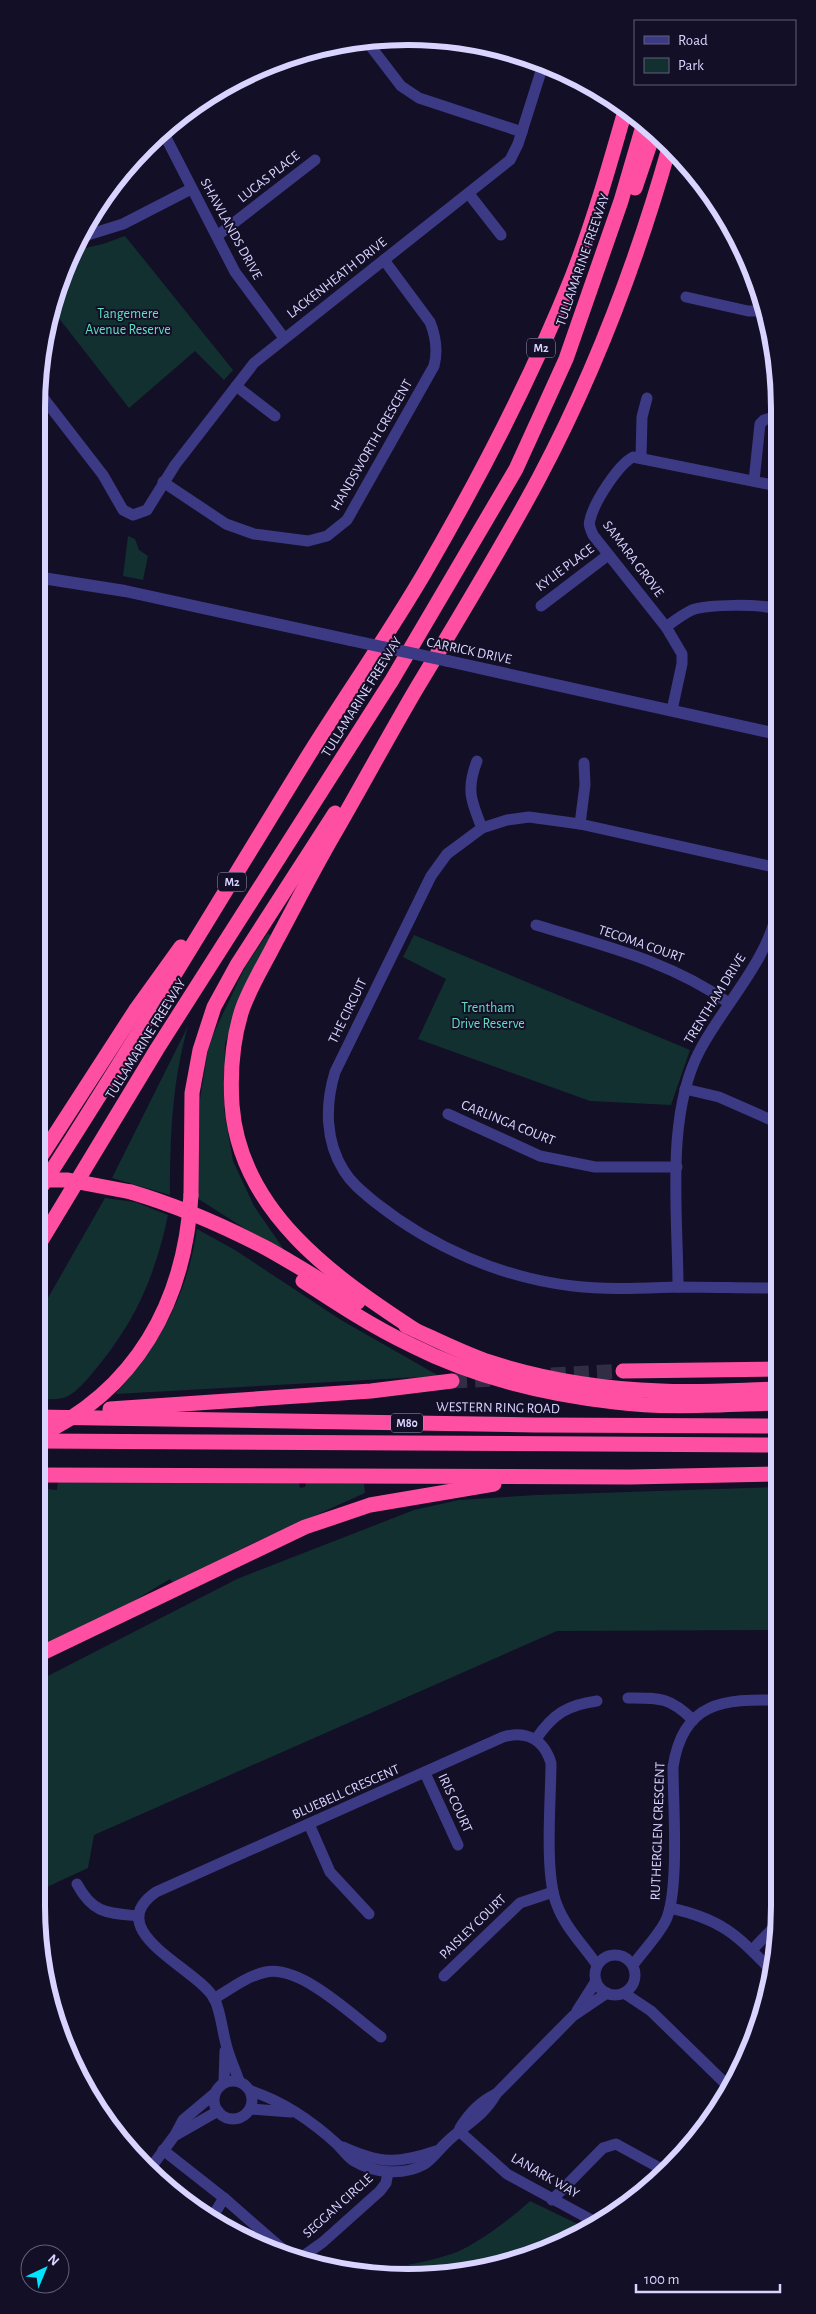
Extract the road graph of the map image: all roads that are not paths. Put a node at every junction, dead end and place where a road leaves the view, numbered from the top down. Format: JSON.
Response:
{"nodes":[{"id":1,"x":371,"y":47,"type":"edge"},
{"id":2,"x":541,"y":71,"type":"edge"},
{"id":3,"x":623,"y":115,"type":"edge"},
{"id":4,"x":642,"y":131,"type":"edge"},
{"id":5,"x":522,"y":132,"type":"junction"},
{"id":6,"x":166,"y":138,"type":"edge"},
{"id":7,"x":652,"y":139,"type":"edge"},
{"id":8,"x":667,"y":154,"type":"edge"},
{"id":9,"x":316,"y":160,"type":"dead end"},
{"id":10,"x":192,"y":189,"type":"junction"},
{"id":11,"x":469,"y":194,"type":"junction"},
{"id":12,"x":89,"y":235,"type":"edge"},
{"id":13,"x":501,"y":235,"type":"dead end"},
{"id":14,"x":218,"y":236,"type":"junction"},
{"id":15,"x":384,"y":260,"type":"junction"},
{"id":16,"x":686,"y":297,"type":"dead end"},
{"id":17,"x":758,"y":311,"type":"edge"},
{"id":18,"x":284,"y":338,"type":"junction"},
{"id":19,"x":566,"y":359,"type":"junction"},
{"id":20,"x":236,"y":386,"type":"junction"},
{"id":21,"x":647,"y":398,"type":"dead end"},
{"id":22,"x":45,"y":400,"type":"edge"},
{"id":23,"x":275,"y":416,"type":"dead end"},
{"id":24,"x":771,"y":418,"type":"edge"},
{"id":25,"x":641,"y":457,"type":"junction"},
{"id":26,"x":754,"y":481,"type":"junction"},
{"id":27,"x":163,"y":482,"type":"junction"},
{"id":28,"x":771,"y":485,"type":"edge"},
{"id":29,"x":608,"y":555,"type":"junction"},
{"id":30,"x":45,"y":578,"type":"edge"},
{"id":31,"x":541,"y":606,"type":"dead end"},
{"id":32,"x":771,"y":607,"type":"edge"},
{"id":33,"x":666,"y":627,"type":"junction"},
{"id":34,"x":414,"y":693,"type":"junction"},
{"id":35,"x":672,"y":710,"type":"junction"},
{"id":36,"x":771,"y":733,"type":"edge"},
{"id":37,"x":307,"y":758,"type":"junction"},
{"id":38,"x":477,"y":761,"type":"dead end"},
{"id":39,"x":584,"y":763,"type":"dead end"},
{"id":40,"x":580,"y":824,"type":"junction"},
{"id":41,"x":482,"y":828,"type":"junction"},
{"id":42,"x":771,"y":866,"type":"edge"},
{"id":43,"x":536,"y":925,"type":"dead end"},
{"id":44,"x":771,"y":927,"type":"edge"},
{"id":45,"x":729,"y":1003,"type":"junction"},
{"id":46,"x":685,"y":1089,"type":"junction"},
{"id":47,"x":448,"y":1114,"type":"dead end"},
{"id":48,"x":771,"y":1120,"type":"edge"},
{"id":49,"x":45,"y":1150,"type":"edge"},
{"id":50,"x":677,"y":1167,"type":"junction"},
{"id":51,"x":45,"y":1180,"type":"edge"},
{"id":52,"x":45,"y":1181,"type":"edge"},
{"id":53,"x":221,"y":1226,"type":"junction"},
{"id":54,"x":45,"y":1233,"type":"edge"},
{"id":55,"x":678,"y":1287,"type":"junction"},
{"id":56,"x":771,"y":1288,"type":"edge"},
{"id":57,"x":415,"y":1330,"type":"junction"},
{"id":58,"x":771,"y":1369,"type":"edge"},
{"id":59,"x":623,"y":1371,"type":"tunnel mouth"},
{"id":60,"x":452,"y":1382,"type":"tunnel mouth"},
{"id":61,"x":771,"y":1390,"type":"edge"},
{"id":62,"x":771,"y":1403,"type":"edge"},
{"id":63,"x":45,"y":1414,"type":"edge"},
{"id":64,"x":45,"y":1415,"type":"edge"},
{"id":65,"x":771,"y":1426,"type":"edge"},
{"id":66,"x":45,"y":1432,"type":"edge"},
{"id":67,"x":45,"y":1441,"type":"edge"},
{"id":68,"x":771,"y":1445,"type":"edge"},
{"id":69,"x":771,"y":1474,"type":"edge"},
{"id":70,"x":45,"y":1476,"type":"edge"},
{"id":71,"x":575,"y":1477,"type":"junction"},
{"id":72,"x":45,"y":1652,"type":"edge"},
{"id":73,"x":628,"y":1698,"type":"dead end"},
{"id":74,"x":771,"y":1700,"type":"edge"},
{"id":75,"x":598,"y":1701,"type":"dead end"},
{"id":76,"x":693,"y":1720,"type":"junction"},
{"id":77,"x":536,"y":1739,"type":"junction"},
{"id":78,"x":425,"y":1773,"type":"junction"},
{"id":79,"x":309,"y":1824,"type":"junction"},
{"id":80,"x":458,"y":1845,"type":"dead end"},
{"id":81,"x":77,"y":1884,"type":"dead end"},
{"id":82,"x":553,"y":1892,"type":"junction"},
{"id":83,"x":670,"y":1908,"type":"junction"},
{"id":84,"x":369,"y":1914,"type":"dead end"},
{"id":85,"x":139,"y":1916,"type":"junction"},
{"id":86,"x":770,"y":1931,"type":"edge"},
{"id":87,"x":576,"y":1934,"type":"junction"},
{"id":88,"x":752,"y":1950,"type":"junction"},
{"id":89,"x":607,"y":1956,"type":"junction"},
{"id":90,"x":629,"y":1961,"type":"junction"},
{"id":91,"x":598,"y":1965,"type":"junction"},
{"id":92,"x":766,"y":1965,"type":"edge"},
{"id":93,"x":444,"y":1976,"type":"dead end"},
{"id":94,"x":596,"y":1981,"type":"junction"},
{"id":95,"x":634,"y":1982,"type":"junction"},
{"id":96,"x":607,"y":1993,"type":"junction"},
{"id":97,"x":624,"y":1993,"type":"junction"},
{"id":98,"x":214,"y":1998,"type":"junction"},
{"id":99,"x":651,"y":2011,"type":"junction"},
{"id":100,"x":573,"y":2016,"type":"junction"},
{"id":101,"x":381,"y":2037,"type":"dead end"},
{"id":102,"x":226,"y":2044,"type":"junction"},
{"id":103,"x":239,"y":2081,"type":"junction"},
{"id":104,"x":224,"y":2082,"type":"junction"},
{"id":105,"x":725,"y":2083,"type":"edge"},
{"id":106,"x":251,"y":2091,"type":"junction"},
{"id":107,"x":214,"y":2094,"type":"junction"},
{"id":108,"x":250,"y":2109,"type":"junction"},
{"id":109,"x":218,"y":2111,"type":"junction"},
{"id":110,"x":293,"y":2112,"type":"junction"},
{"id":111,"x":459,"y":2131,"type":"junction"},
{"id":112,"x":175,"y":2135,"type":"junction"},
{"id":113,"x":337,"y":2144,"type":"junction"},
{"id":114,"x":163,"y":2150,"type":"junction"},
{"id":115,"x":439,"y":2150,"type":"junction"},
{"id":116,"x":153,"y":2165,"type":"edge"},
{"id":117,"x":660,"y":2168,"type":"edge"},
{"id":118,"x":388,"y":2172,"type":"junction"},
{"id":119,"x":224,"y":2198,"type":"junction"},
{"id":120,"x":552,"y":2200,"type":"junction"},
{"id":121,"x":215,"y":2213,"type":"edge"},
{"id":122,"x":590,"y":2219,"type":"edge"},
{"id":123,"x":277,"y":2244,"type":"edge"},
{"id":124,"x":306,"y":2254,"type":"edge"}],
"edges":[{"from":1,"to":5,"type":"street"},
{"from":2,"to":5,"type":"street","name":"LACKENHEATH DRIVE"},
{"from":3,"to":37,"type":"highway","name":"TULLAMARINE FREEWAY","number":"M2"},
{"from":4,"to":19,"type":"highway","name":"TULLAMARINE FREEWAY","number":"M2"},
{"from":5,"to":11,"type":"street","name":"LACKENHEATH DRIVE"},
{"from":6,"to":10,"type":"street","name":"SHAWLANDS DRIVE"},
{"from":7,"to":19,"type":"highway"},
{"from":8,"to":34,"type":"highway"},
{"from":9,"to":14,"type":"street","name":"LUCAS PLACE"},
{"from":10,"to":12,"type":"street"},
{"from":10,"to":14,"type":"street","name":"SHAWLANDS DRIVE"},
{"from":11,"to":13,"type":"street"},
{"from":11,"to":15,"type":"street","name":"LACKENHEATH DRIVE"},
{"from":14,"to":18,"type":"street","name":"SHAWLANDS DRIVE"},
{"from":15,"to":18,"type":"street","name":"LACKENHEATH DRIVE"},
{"from":15,"to":27,"type":"street","name":"HANDSWORTH CRESCENT"},
{"from":16,"to":17,"type":"street"},
{"from":18,"to":20,"type":"street","name":"LACKENHEATH DRIVE"},
{"from":19,"to":54,"type":"highway","name":"TULLAMARINE FREEWAY","number":"M2"},
{"from":20,"to":23,"type":"street"},
{"from":20,"to":27,"type":"street","name":"LACKENHEATH DRIVE"},
{"from":21,"to":25,"type":"street"},
{"from":22,"to":27,"type":"street","name":"LACKENHEATH DRIVE"},
{"from":24,"to":26,"type":"street"},
{"from":25,"to":26,"type":"street"},
{"from":25,"to":29,"type":"street","name":"SAMARA GROVE"},
{"from":26,"to":28,"type":"street"},
{"from":29,"to":31,"type":"street","name":"KYLIE PLACE"},
{"from":29,"to":33,"type":"street","name":"SAMARA GROVE"},
{"from":30,"to":35,"type":"street","name":"CARRICK DRIVE","bridge":true},
{"from":32,"to":33,"type":"street"},
{"from":33,"to":35,"type":"street","name":"SAMARA GROVE"},
{"from":34,"to":57,"type":"highway"},
{"from":34,"to":66,"type":"highway","bridge":true},
{"from":35,"to":36,"type":"street","name":"CARRICK DRIVE"},
{"from":37,"to":49,"type":"highway"},
{"from":37,"to":52,"type":"highway","name":"TULLAMARINE FREEWAY","number":"M2"},
{"from":38,"to":41,"type":"street"},
{"from":39,"to":40,"type":"street"},
{"from":40,"to":41,"type":"street","name":"THE CIRCUIT"},
{"from":40,"to":42,"type":"street","name":"THE CIRCUIT"},
{"from":41,"to":55,"type":"street","name":"THE CIRCUIT"},
{"from":43,"to":45,"type":"street","name":"TECOMA COURT"},
{"from":44,"to":45,"type":"street","name":"TRENTHAM DRIVE"},
{"from":45,"to":46,"type":"street","name":"TRENTHAM DRIVE"},
{"from":46,"to":48,"type":"street"},
{"from":46,"to":50,"type":"street","name":"TRENTHAM DRIVE"},
{"from":47,"to":50,"type":"street","name":"CARLINGA COURT"},
{"from":50,"to":55,"type":"street","name":"TRENTHAM DRIVE"},
{"from":51,"to":53,"type":"highway","bridge":true},
{"from":53,"to":57,"type":"highway"},
{"from":53,"to":62,"type":"highway"},
{"from":55,"to":56,"type":"street","name":"THE CIRCUIT"},
{"from":57,"to":61,"type":"highway"},
{"from":58,"to":59,"type":"highway"},
{"from":60,"to":63,"type":"highway"},
{"from":64,"to":65,"type":"highway","name":"WESTERN RING ROAD","number":"M80"},
{"from":67,"to":68,"type":"highway","number":"M80"},
{"from":69,"to":71,"type":"highway"},
{"from":70,"to":71,"type":"highway"},
{"from":71,"to":72,"type":"highway"},
{"from":73,"to":76,"type":"street"},
{"from":74,"to":76,"type":"street","name":"RUTHERGLEN CRESCENT"},
{"from":75,"to":77,"type":"street"},
{"from":76,"to":83,"type":"street","name":"RUTHERGLEN CRESCENT"},
{"from":77,"to":78,"type":"street","name":"BLUEBELL CRESCENT"},
{"from":77,"to":82,"type":"street"},
{"from":78,"to":79,"type":"street","name":"BLUEBELL CRESCENT"},
{"from":78,"to":80,"type":"street","name":"IRIS COURT"},
{"from":79,"to":84,"type":"street"},
{"from":79,"to":85,"type":"street","name":"BLUEBELL CRESCENT"},
{"from":81,"to":85,"type":"street"},
{"from":82,"to":87,"type":"street"},
{"from":82,"to":93,"type":"street","name":"PAISLEY COURT"},
{"from":83,"to":88,"type":"street"},
{"from":83,"to":90,"type":"street","name":"RUTHERGLEN CRESCENT"},
{"from":85,"to":98,"type":"street"},
{"from":86,"to":88,"type":"street"},
{"from":87,"to":89,"type":"street"},
{"from":87,"to":91,"type":"street"},
{"from":88,"to":92,"type":"street"},
{"from":89,"to":90,"type":"street"},
{"from":89,"to":91,"type":"street"},
{"from":90,"to":95,"type":"street"},
{"from":91,"to":94,"type":"street"},
{"from":94,"to":96,"type":"street"},
{"from":94,"to":100,"type":"street"},
{"from":95,"to":97,"type":"street"},
{"from":95,"to":99,"type":"street"},
{"from":96,"to":97,"type":"street"},
{"from":96,"to":100,"type":"street"},
{"from":97,"to":99,"type":"street"},
{"from":98,"to":101,"type":"street"},
{"from":98,"to":102,"type":"street"},
{"from":99,"to":105,"type":"street"},
{"from":100,"to":111,"type":"street"},
{"from":102,"to":103,"type":"street"},
{"from":102,"to":104,"type":"street"},
{"from":103,"to":104,"type":"street"},
{"from":103,"to":106,"type":"street"},
{"from":104,"to":107,"type":"street"},
{"from":106,"to":108,"type":"street"},
{"from":106,"to":110,"type":"street"},
{"from":107,"to":109,"type":"street"},
{"from":107,"to":112,"type":"street"},
{"from":108,"to":109,"type":"street"},
{"from":108,"to":110,"type":"street"},
{"from":109,"to":112,"type":"street"},
{"from":110,"to":113,"type":"street"},
{"from":111,"to":115,"type":"street"},
{"from":111,"to":120,"type":"street","name":"LANARK WAY"},
{"from":112,"to":114,"type":"street"},
{"from":113,"to":115,"type":"street"},
{"from":113,"to":118,"type":"street"},
{"from":114,"to":116,"type":"street"},
{"from":114,"to":119,"type":"street"},
{"from":115,"to":118,"type":"street"},
{"from":117,"to":120,"type":"street"},
{"from":118,"to":124,"type":"street","name":"SEGGAN CIRCLE"},
{"from":119,"to":121,"type":"street"},
{"from":119,"to":123,"type":"street"},
{"from":120,"to":122,"type":"street","name":"LANARK WAY"}]}
